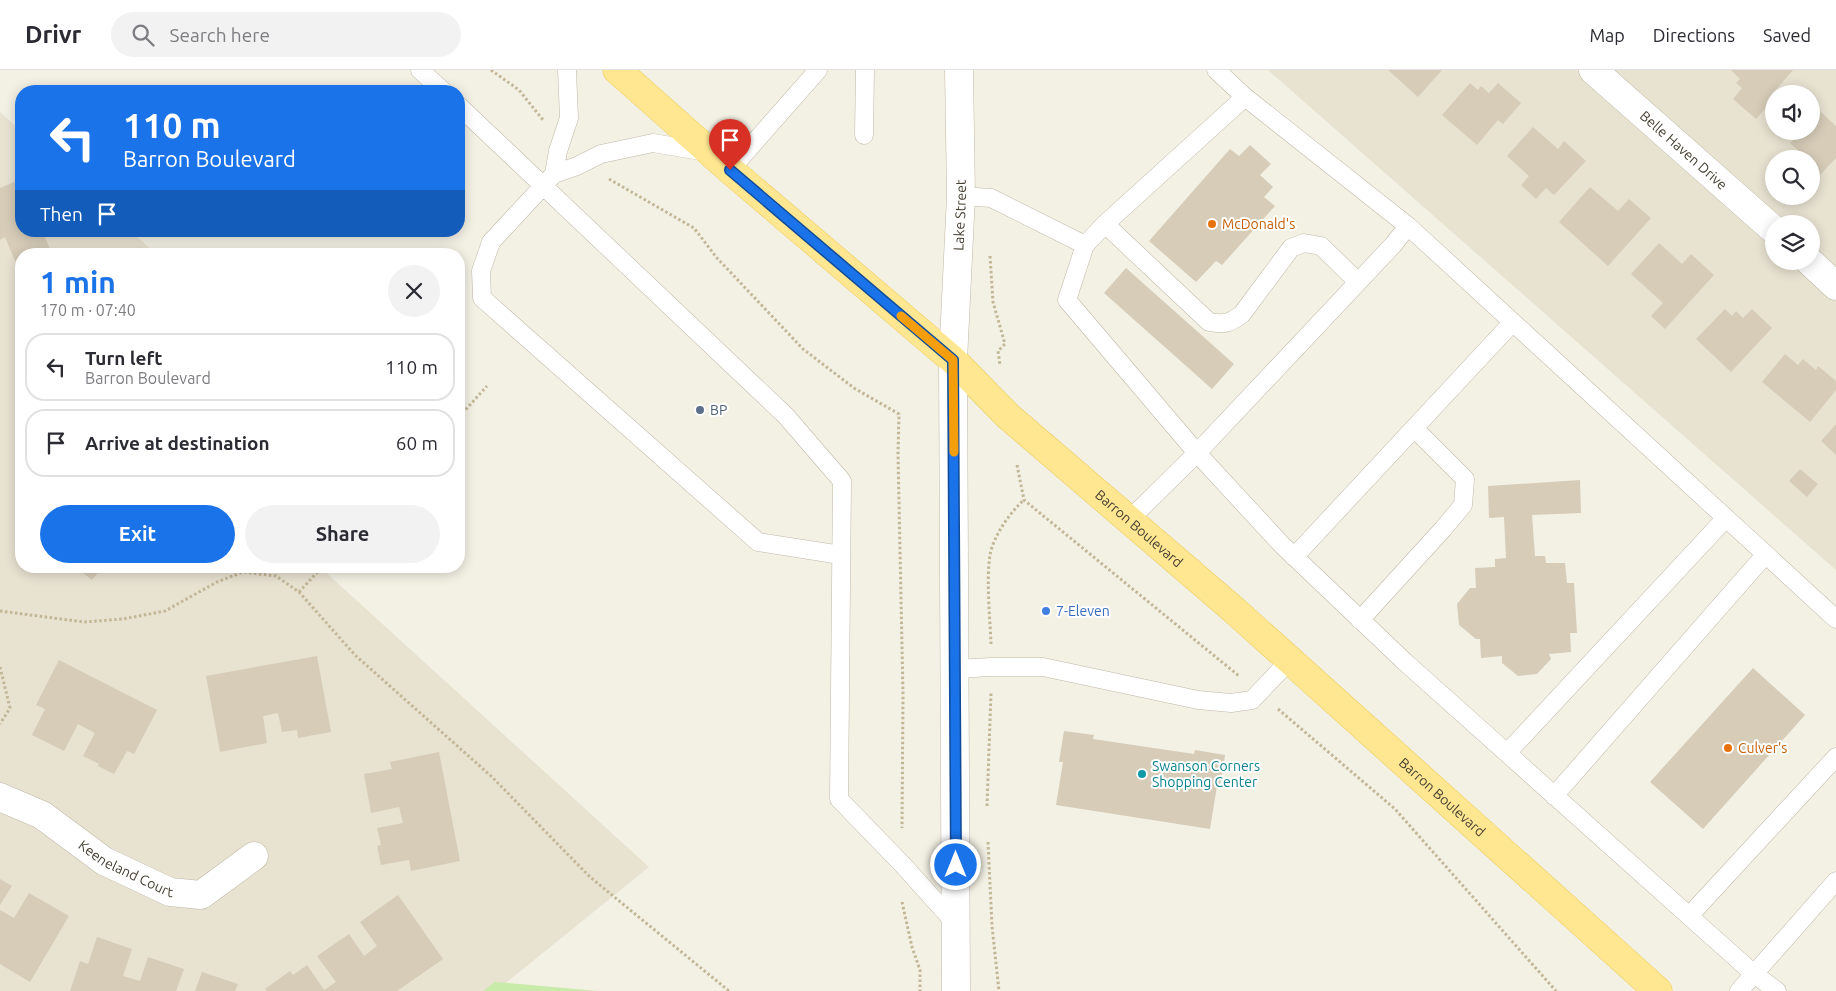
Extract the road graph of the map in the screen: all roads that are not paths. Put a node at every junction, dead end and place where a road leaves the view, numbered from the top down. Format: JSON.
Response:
{"nodes":[{"id":1,"x":420,"y":70,"type":"edge"},
{"id":2,"x":567,"y":70,"type":"edge"},
{"id":3,"x":617,"y":70,"type":"edge"},
{"id":4,"x":818,"y":70,"type":"edge"},
{"id":5,"x":864,"y":70,"type":"edge"},
{"id":6,"x":959,"y":70,"type":"edge"},
{"id":7,"x":1216,"y":70,"type":"edge"},
{"id":8,"x":1593,"y":70,"type":"edge"},
{"id":9,"x":436,"y":85,"type":"edge"},
{"id":10,"x":1245,"y":97,"type":"junction"},
{"id":11,"x":465,"y":111,"type":"edge"},
{"id":12,"x":864,"y":135,"type":"dead end"},
{"id":13,"x":720,"y":162,"type":"junction"},
{"id":14,"x":548,"y":180,"type":"junction"},
{"id":15,"x":961,"y":196,"type":"junction"},
{"id":16,"x":1765,"y":222,"type":"edge"},
{"id":17,"x":1105,"y":224,"type":"junction"},
{"id":18,"x":1408,"y":226,"type":"junction"},
{"id":19,"x":1085,"y":245,"type":"junction"},
{"id":20,"x":1819,"y":270,"type":"edge"},
{"id":21,"x":1358,"y":282,"type":"junction"},
{"id":22,"x":1836,"y":286,"type":"edge"},
{"id":23,"x":1512,"y":322,"type":"junction"},
{"id":24,"x":953,"y":360,"type":"junction"},
{"id":25,"x":1414,"y":428,"type":"junction"},
{"id":26,"x":1197,"y":453,"type":"junction"},
{"id":27,"x":1726,"y":519,"type":"junction"},
{"id":28,"x":1129,"y":520,"type":"junction"},
{"id":29,"x":841,"y":555,"type":"junction"},
{"id":30,"x":1765,"y":555,"type":"junction"},
{"id":31,"x":1294,"y":557,"type":"junction"},
{"id":32,"x":1836,"y":619,"type":"edge"},
{"id":33,"x":1360,"y":620,"type":"junction"},
{"id":34,"x":1290,"y":660,"type":"junction"},
{"id":35,"x":955,"y":669,"type":"junction"},
{"id":36,"x":1507,"y":753,"type":"junction"},
{"id":37,"x":1836,"y":757,"type":"edge"},
{"id":38,"x":1554,"y":796,"type":"junction"},
{"id":39,"x":0,"y":797,"type":"edge"},
{"id":40,"x":254,"y":856,"type":"dead end"},
{"id":41,"x":1836,"y":881,"type":"edge"},
{"id":42,"x":1689,"y":916,"type":"junction"},
{"id":43,"x":956,"y":924,"type":"junction"},
{"id":44,"x":1754,"y":974,"type":"junction"},
{"id":45,"x":956,"y":991,"type":"edge"},
{"id":46,"x":1658,"y":991,"type":"edge"},
{"id":47,"x":1739,"y":991,"type":"edge"},
{"id":48,"x":1777,"y":991,"type":"edge"}],
"edges":[{"from":1,"to":9,"type":"lane"},
{"from":2,"to":14,"type":"lane"},
{"from":3,"to":13,"type":"main road","name":"Barron Boulevard"},
{"from":4,"to":13,"type":"lane"},
{"from":5,"to":12,"type":"lane"},
{"from":6,"to":15,"type":"street","name":"Lake Street"},
{"from":7,"to":10,"type":"lane"},
{"from":8,"to":16,"type":"street","name":"Belle Haven Drive"},
{"from":10,"to":17,"type":"lane"},
{"from":10,"to":18,"type":"lane"},
{"from":11,"to":14,"type":"lane"},
{"from":13,"to":14,"type":"lane"},
{"from":13,"to":24,"type":"main road","name":"Barron Boulevard"},
{"from":14,"to":29,"type":"lane"},
{"from":14,"to":29,"type":"lane"},
{"from":15,"to":19,"type":"lane"},
{"from":15,"to":24,"type":"street","name":"Lake Street"},
{"from":17,"to":19,"type":"lane"},
{"from":17,"to":21,"type":"lane"},
{"from":18,"to":21,"type":"lane"},
{"from":18,"to":23,"type":"lane"},
{"from":19,"to":26,"type":"lane"},
{"from":20,"to":22,"type":"street"},
{"from":21,"to":26,"type":"lane"},
{"from":23,"to":25,"type":"lane"},
{"from":23,"to":27,"type":"lane"},
{"from":24,"to":28,"type":"main road","name":"Barron Boulevard"},
{"from":24,"to":35,"type":"street","name":"Lake Street"},
{"from":25,"to":31,"type":"lane"},
{"from":25,"to":33,"type":"lane"},
{"from":26,"to":28,"type":"lane"},
{"from":26,"to":31,"type":"lane"},
{"from":27,"to":30,"type":"lane"},
{"from":27,"to":36,"type":"lane"},
{"from":28,"to":34,"type":"main road","name":"Barron Boulevard"},
{"from":29,"to":43,"type":"lane"},
{"from":30,"to":32,"type":"lane"},
{"from":30,"to":38,"type":"lane"},
{"from":31,"to":33,"type":"lane"},
{"from":33,"to":36,"type":"lane"},
{"from":34,"to":35,"type":"lane"},
{"from":34,"to":46,"type":"main road","name":"Barron Boulevard"},
{"from":35,"to":43,"type":"street","name":"Lake Street"},
{"from":36,"to":38,"type":"lane"},
{"from":37,"to":42,"type":"lane"},
{"from":38,"to":42,"type":"lane"},
{"from":39,"to":40,"type":"street","name":"Keeneland Court"},
{"from":41,"to":44,"type":"lane"},
{"from":42,"to":44,"type":"lane"},
{"from":43,"to":45,"type":"street","name":"Lake Street"},
{"from":44,"to":47,"type":"lane"},
{"from":44,"to":48,"type":"lane"}]}
